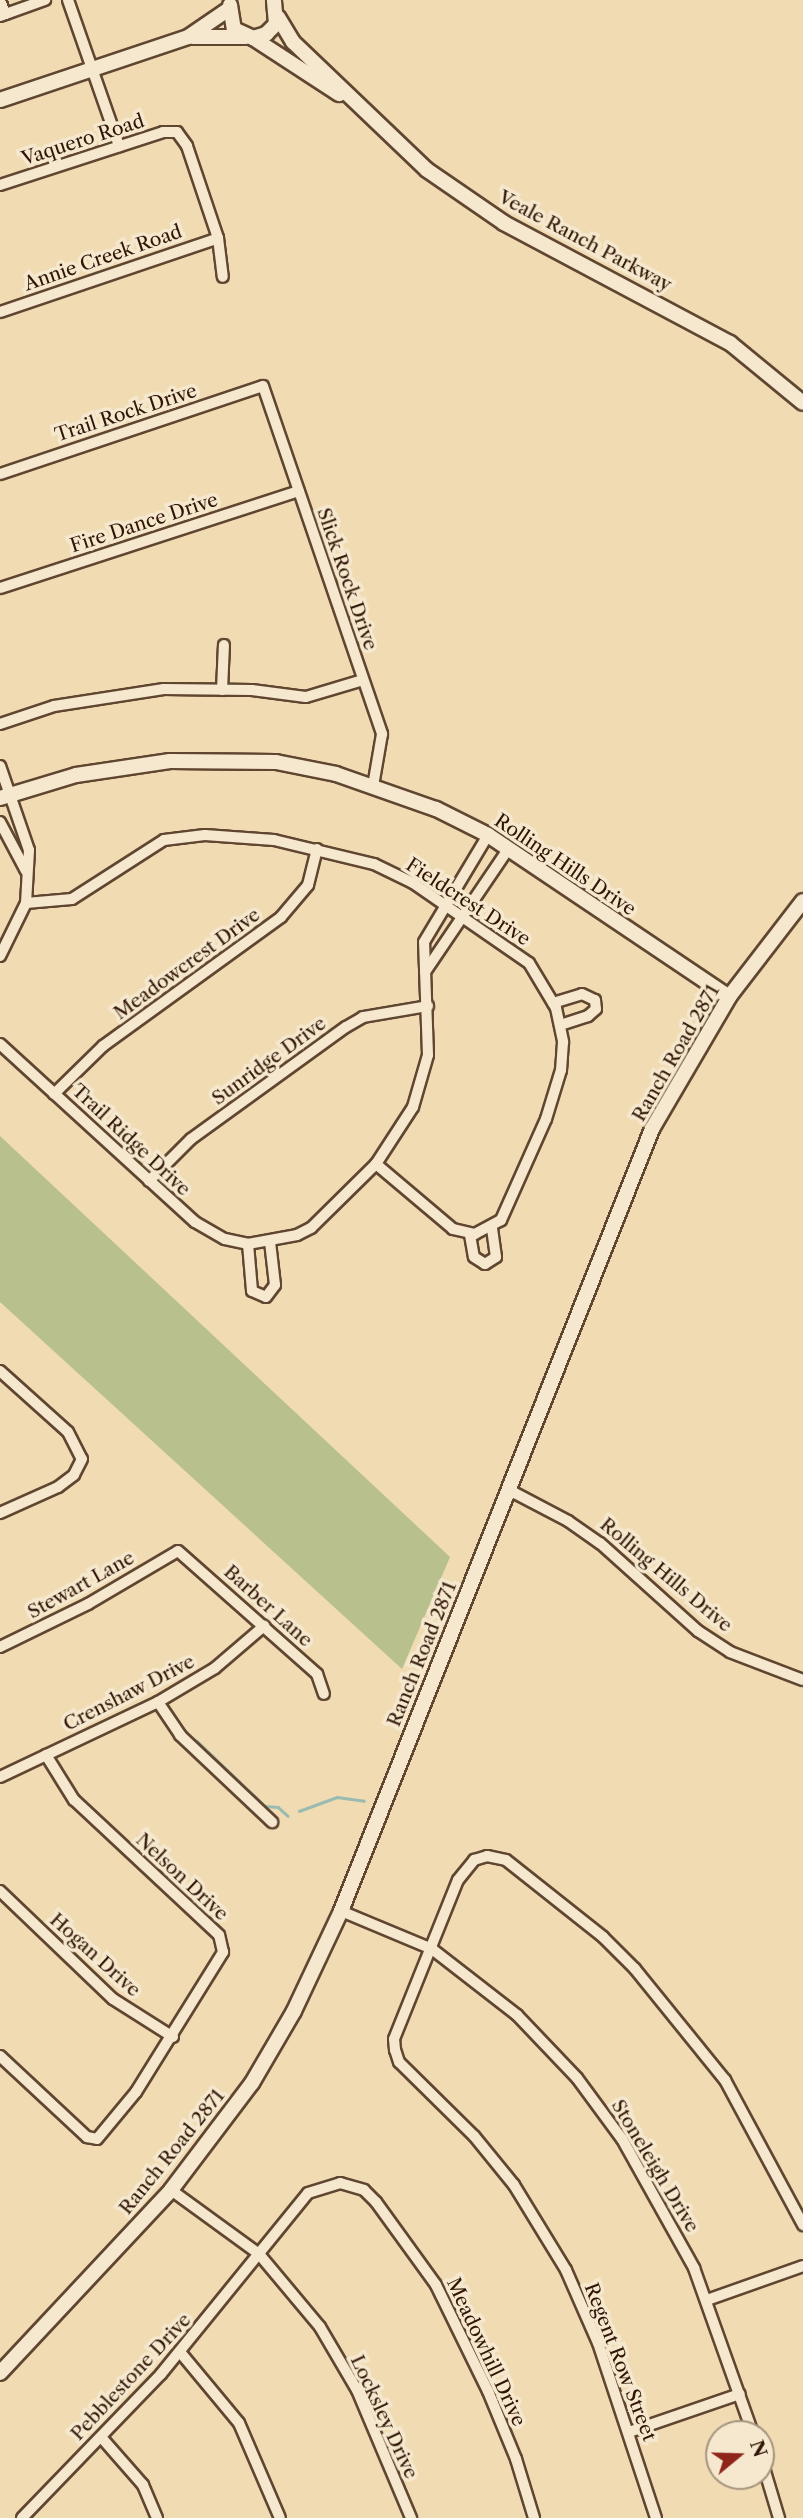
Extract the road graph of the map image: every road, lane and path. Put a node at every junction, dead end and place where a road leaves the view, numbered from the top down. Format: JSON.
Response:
{"nodes":[{"id":1,"x":0,"y":0,"type":"edge"},
{"id":2,"x":45,"y":0,"type":"edge"},
{"id":3,"x":68,"y":0,"type":"edge"},
{"id":4,"x":275,"y":0,"type":"edge"},
{"id":5,"x":231,"y":4,"type":"edge"},
{"id":6,"x":2,"y":15,"type":"edge"},
{"id":7,"x":278,"y":17,"type":"junction"},
{"id":8,"x":188,"y":37,"type":"junction"},
{"id":9,"x":249,"y":37,"type":"junction"},
{"id":10,"x":91,"y":69,"type":"junction"},
{"id":11,"x":0,"y":100,"type":"edge"},
{"id":12,"x":356,"y":103,"type":"junction"},
{"id":13,"x":119,"y":146,"type":"junction"},
{"id":14,"x":0,"y":185,"type":"edge"},
{"id":15,"x":218,"y":238,"type":"junction"},
{"id":16,"x":223,"y":276,"type":"dead end"},
{"id":17,"x":0,"y":312,"type":"edge"},
{"id":18,"x":262,"y":386,"type":"joint"},
{"id":19,"x":803,"y":402,"type":"edge"},
{"id":20,"x":0,"y":474,"type":"edge"},
{"id":21,"x":299,"y":491,"type":"junction"},
{"id":22,"x":0,"y":588,"type":"edge"},
{"id":23,"x":224,"y":645,"type":"dead end"},
{"id":24,"x":363,"y":680,"type":"junction"},
{"id":25,"x":222,"y":690,"type":"junction"},
{"id":26,"x":0,"y":724,"type":"edge"},
{"id":27,"x":0,"y":766,"type":"edge"},
{"id":28,"x":373,"y":786,"type":"junction"},
{"id":29,"x":6,"y":796,"type":"edge"},
{"id":30,"x":0,"y":822,"type":"edge"},
{"id":31,"x":488,"y":835,"type":"junction"},
{"id":32,"x":509,"y":848,"type":"junction"},
{"id":33,"x":317,"y":849,"type":"junction"},
{"id":34,"x":26,"y":871,"type":"junction"},
{"id":35,"x":803,"y":901,"type":"edge"},
{"id":36,"x":26,"y":903,"type":"junction"},
{"id":37,"x":444,"y":903,"type":"junction"},
{"id":38,"x":464,"y":916,"type":"junction"},
{"id":39,"x":0,"y":956,"type":"edge"},
{"id":40,"x":425,"y":972,"type":"junction"},
{"id":41,"x":729,"y":997,"type":"junction"},
{"id":42,"x":553,"y":1003,"type":"junction"},
{"id":43,"x":428,"y":1006,"type":"junction"},
{"id":44,"x":560,"y":1025,"type":"junction"},
{"id":45,"x":0,"y":1044,"type":"edge"},
{"id":46,"x":54,"y":1094,"type":"junction"},
{"id":47,"x":376,"y":1164,"type":"junction"},
{"id":48,"x":149,"y":1181,"type":"junction"},
{"id":49,"x":492,"y":1228,"type":"junction"},
{"id":50,"x":470,"y":1235,"type":"junction"},
{"id":51,"x":270,"y":1242,"type":"junction"},
{"id":52,"x":248,"y":1244,"type":"junction"},
{"id":53,"x":0,"y":1371,"type":"edge"},
{"id":54,"x":509,"y":1490,"type":"junction"},
{"id":55,"x":0,"y":1513,"type":"edge"},
{"id":56,"x":178,"y":1551,"type":"joint"},
{"id":57,"x":264,"y":1626,"type":"junction"},
{"id":58,"x":0,"y":1647,"type":"edge"},
{"id":59,"x":803,"y":1680,"type":"edge"},
{"id":60,"x":324,"y":1695,"type":"dead end"},
{"id":61,"x":158,"y":1702,"type":"junction"},
{"id":62,"x":46,"y":1755,"type":"junction"},
{"id":63,"x":0,"y":1777,"type":"edge"},
{"id":64,"x":272,"y":1822,"type":"dead end"},
{"id":65,"x":0,"y":1891,"type":"edge"},
{"id":66,"x":341,"y":1911,"type":"junction"},
{"id":67,"x":432,"y":1949,"type":"junction"},
{"id":68,"x":173,"y":2037,"type":"junction"},
{"id":69,"x":0,"y":2056,"type":"edge"},
{"id":70,"x":171,"y":2190,"type":"junction"},
{"id":71,"x":803,"y":2225,"type":"edge"},
{"id":72,"x":259,"y":2254,"type":"junction"},
{"id":73,"x":803,"y":2266,"type":"edge"},
{"id":74,"x":707,"y":2300,"type":"junction"},
{"id":75,"x":180,"y":2352,"type":"junction"},
{"id":76,"x":2,"y":2367,"type":"edge"},
{"id":77,"x":740,"y":2394,"type":"junction"},
{"id":78,"x":748,"y":2420,"type":"edge"},
{"id":79,"x":629,"y":2432,"type":"junction"},
{"id":80,"x":101,"y":2437,"type":"junction"},
{"id":81,"x":771,"y":2490,"type":"edge"},
{"id":82,"x":22,"y":2518,"type":"edge"},
{"id":83,"x":157,"y":2518,"type":"edge"},
{"id":84,"x":280,"y":2518,"type":"edge"},
{"id":85,"x":411,"y":2518,"type":"edge"},
{"id":86,"x":534,"y":2518,"type":"edge"},
{"id":87,"x":656,"y":2518,"type":"edge"},
{"id":88,"x":779,"y":2518,"type":"edge"}],
"edges":[{"from":1,"to":6,"type":"street"},
{"from":2,"to":6,"type":"street"},
{"from":3,"to":10,"type":"street"},
{"from":4,"to":7,"type":"street"},
{"from":5,"to":8,"type":"street"},
{"from":5,"to":9,"type":"street"},
{"from":7,"to":9,"type":"street"},
{"from":7,"to":12,"type":"street","name":"Veale Ranch Parkway"},
{"from":8,"to":9,"type":"street"},
{"from":8,"to":10,"type":"street"},
{"from":9,"to":12,"type":"street","name":"Veale Ranch Parkway"},
{"from":10,"to":11,"type":"street"},
{"from":10,"to":13,"type":"street"},
{"from":12,"to":19,"type":"street","name":"Veale Ranch Parkway"},
{"from":13,"to":14,"type":"street","name":"Vaquero Road"},
{"from":13,"to":15,"type":"street","name":"Vaquero Road"},
{"from":15,"to":16,"type":"street"},
{"from":15,"to":17,"type":"street","name":"Annie Creek Road"},
{"from":18,"to":20,"type":"street","name":"Trail Rock Drive"},
{"from":18,"to":21,"type":"street","name":"Slick Rock Drive"},
{"from":21,"to":22,"type":"street","name":"Fire Dance Drive"},
{"from":21,"to":24,"type":"street","name":"Slick Rock Drive"},
{"from":23,"to":25,"type":"street"},
{"from":24,"to":25,"type":"street"},
{"from":24,"to":28,"type":"street","name":"Slick Rock Drive"},
{"from":25,"to":26,"type":"street"},
{"from":27,"to":29,"type":"street"},
{"from":28,"to":29,"type":"street","name":"Rolling Hills Drive"},
{"from":28,"to":31,"type":"street","name":"Rolling Hills Drive"},
{"from":29,"to":34,"type":"street"},
{"from":30,"to":34,"type":"street"},
{"from":31,"to":32,"type":"street","name":"Rolling Hills Drive"},
{"from":31,"to":37,"type":"street","name":"Trail Ridge Drive"},
{"from":32,"to":38,"type":"street"},
{"from":32,"to":41,"type":"street","name":"Rolling Hills Drive"},
{"from":33,"to":36,"type":"street","name":"Fieldcrest Drive"},
{"from":33,"to":37,"type":"street","name":"Fieldcrest Drive"},
{"from":33,"to":46,"type":"street","name":"Meadowcrest Drive"},
{"from":34,"to":36,"type":"street"},
{"from":35,"to":41,"type":"street","name":"Ranch Road 2871"},
{"from":36,"to":39,"type":"street"},
{"from":37,"to":38,"type":"street","name":"Fieldcrest Drive"},
{"from":37,"to":40,"type":"street","name":"Trail Ridge Drive"},
{"from":38,"to":40,"type":"street"},
{"from":38,"to":42,"type":"street","name":"Fieldcrest Drive"},
{"from":40,"to":43,"type":"street","name":"Trail Ridge Drive"},
{"from":41,"to":54,"type":"street","name":"Ranch Road 2871"},
{"from":42,"to":44,"type":"street","name":"Fieldcrest Drive"},
{"from":42,"to":44,"type":"street"},
{"from":43,"to":47,"type":"street","name":"Trail Ridge Drive"},
{"from":43,"to":48,"type":"street","name":"Sunridge Drive"},
{"from":44,"to":49,"type":"street","name":"Fieldcrest Drive"},
{"from":45,"to":46,"type":"street","name":"Trail Ridge Drive"},
{"from":46,"to":48,"type":"street","name":"Trail Ridge Drive"},
{"from":47,"to":50,"type":"street"},
{"from":47,"to":51,"type":"street","name":"Trail Ridge Drive"},
{"from":48,"to":52,"type":"street","name":"Trail Ridge Drive"},
{"from":49,"to":50,"type":"street"},
{"from":49,"to":50,"type":"street"},
{"from":51,"to":52,"type":"street","name":"Trail Ridge Drive"},
{"from":51,"to":52,"type":"street"},
{"from":53,"to":55,"type":"street"},
{"from":54,"to":59,"type":"street","name":"Rolling Hills Drive"},
{"from":54,"to":66,"type":"street","name":"Ranch Road 2871"},
{"from":56,"to":57,"type":"street","name":"Barber Lane"},
{"from":56,"to":58,"type":"street","name":"Stewart Lane"},
{"from":57,"to":60,"type":"street","name":"Barber Lane"},
{"from":57,"to":61,"type":"street","name":"Crenshaw Drive"},
{"from":61,"to":62,"type":"street","name":"Crenshaw Drive"},
{"from":61,"to":64,"type":"street"},
{"from":62,"to":63,"type":"street","name":"Crenshaw Drive"},
{"from":62,"to":68,"type":"street","name":"Nelson Drive"},
{"from":65,"to":68,"type":"street","name":"Hogan Drive"},
{"from":66,"to":67,"type":"street","name":"Stoneleigh Drive"},
{"from":66,"to":70,"type":"street","name":"Ranch Road 2871"},
{"from":67,"to":71,"type":"street","name":"Regent Row Street"},
{"from":67,"to":74,"type":"street","name":"Stoneleigh Drive"},
{"from":67,"to":79,"type":"street","name":"Regent Row Street"},
{"from":68,"to":69,"type":"street","name":"Nelson Drive"},
{"from":70,"to":72,"type":"street","name":"Locksley Drive"},
{"from":70,"to":76,"type":"street","name":"Ranch Road 2871"},
{"from":72,"to":75,"type":"street","name":"Pebblestone Drive"},
{"from":72,"to":85,"type":"street","name":"Locksley Drive"},
{"from":72,"to":86,"type":"street","name":"Meadowhill Drive"},
{"from":73,"to":74,"type":"street"},
{"from":74,"to":77,"type":"street","name":"Stoneleigh Drive"},
{"from":75,"to":80,"type":"street","name":"Pebblestone Drive"},
{"from":75,"to":84,"type":"street"},
{"from":77,"to":78,"type":"street","name":"Stoneleigh Drive"},
{"from":77,"to":79,"type":"street"},
{"from":79,"to":87,"type":"street","name":"Regent Row Street"},
{"from":80,"to":82,"type":"street","name":"Pebblestone Drive"},
{"from":80,"to":83,"type":"street"},
{"from":81,"to":88,"type":"street"}]}
